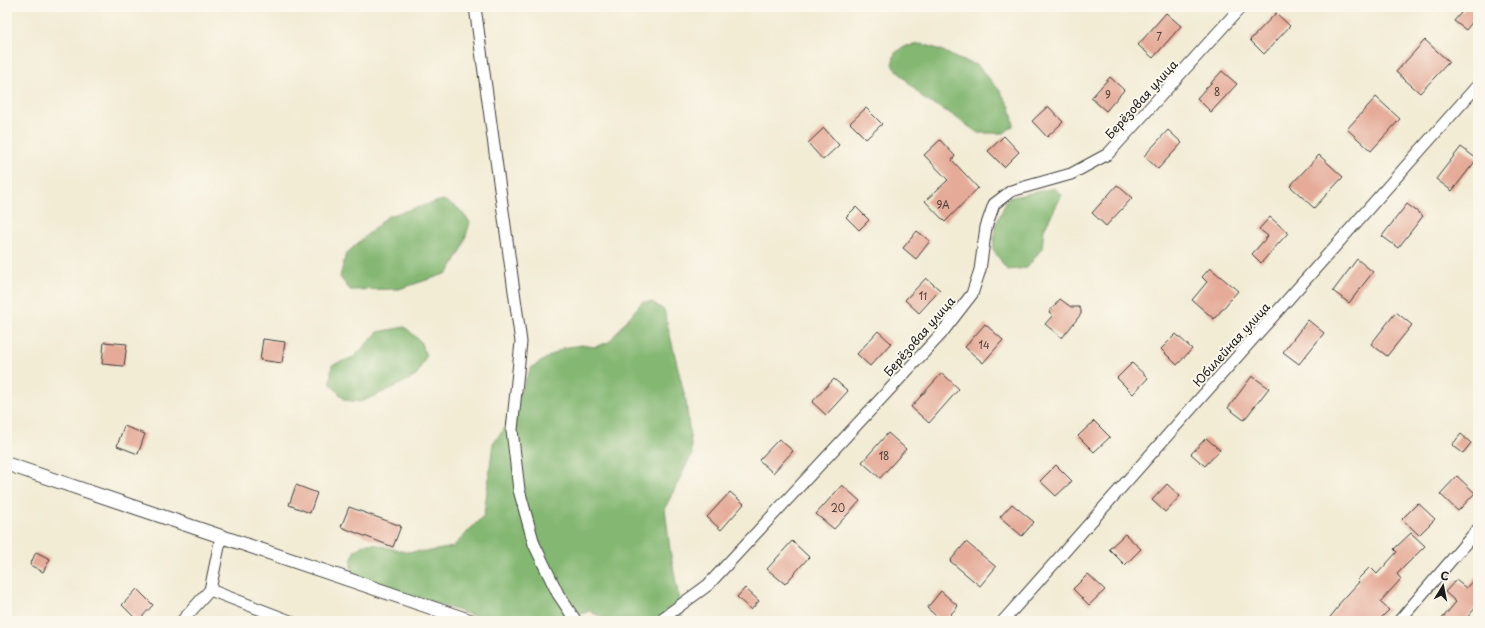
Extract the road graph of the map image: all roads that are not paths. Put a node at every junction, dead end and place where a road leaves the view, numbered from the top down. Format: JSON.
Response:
{"nodes":[{"id":1,"x":475,"y":7,"type":"edge"},
{"id":2,"x":1241,"y":7,"type":"edge"},
{"id":3,"x":1478,"y":85,"type":"edge"},
{"id":4,"x":7,"y":464,"type":"edge"},
{"id":5,"x":1478,"y":529,"type":"edge"},
{"id":6,"x":221,"y":537,"type":"junction"},
{"id":7,"x":210,"y":590,"type":"junction"},
{"id":8,"x":182,"y":621,"type":"edge"},
{"id":9,"x":290,"y":621,"type":"edge"},
{"id":10,"x":471,"y":621,"type":"edge"},
{"id":11,"x":576,"y":621,"type":"edge"},
{"id":12,"x":659,"y":621,"type":"edge"},
{"id":13,"x":1003,"y":621,"type":"edge"},
{"id":14,"x":1399,"y":621,"type":"edge"}],
"edges":[{"from":1,"to":11,"type":"street"},
{"from":2,"to":12,"type":"street","name":"Берёзовая улица"},
{"from":3,"to":13,"type":"street","name":"Юбилейная улица"},
{"from":4,"to":6,"type":"street"},
{"from":5,"to":14,"type":"street"},
{"from":6,"to":7,"type":"street"},
{"from":6,"to":10,"type":"street"},
{"from":7,"to":8,"type":"street"},
{"from":7,"to":9,"type":"street"}]}
